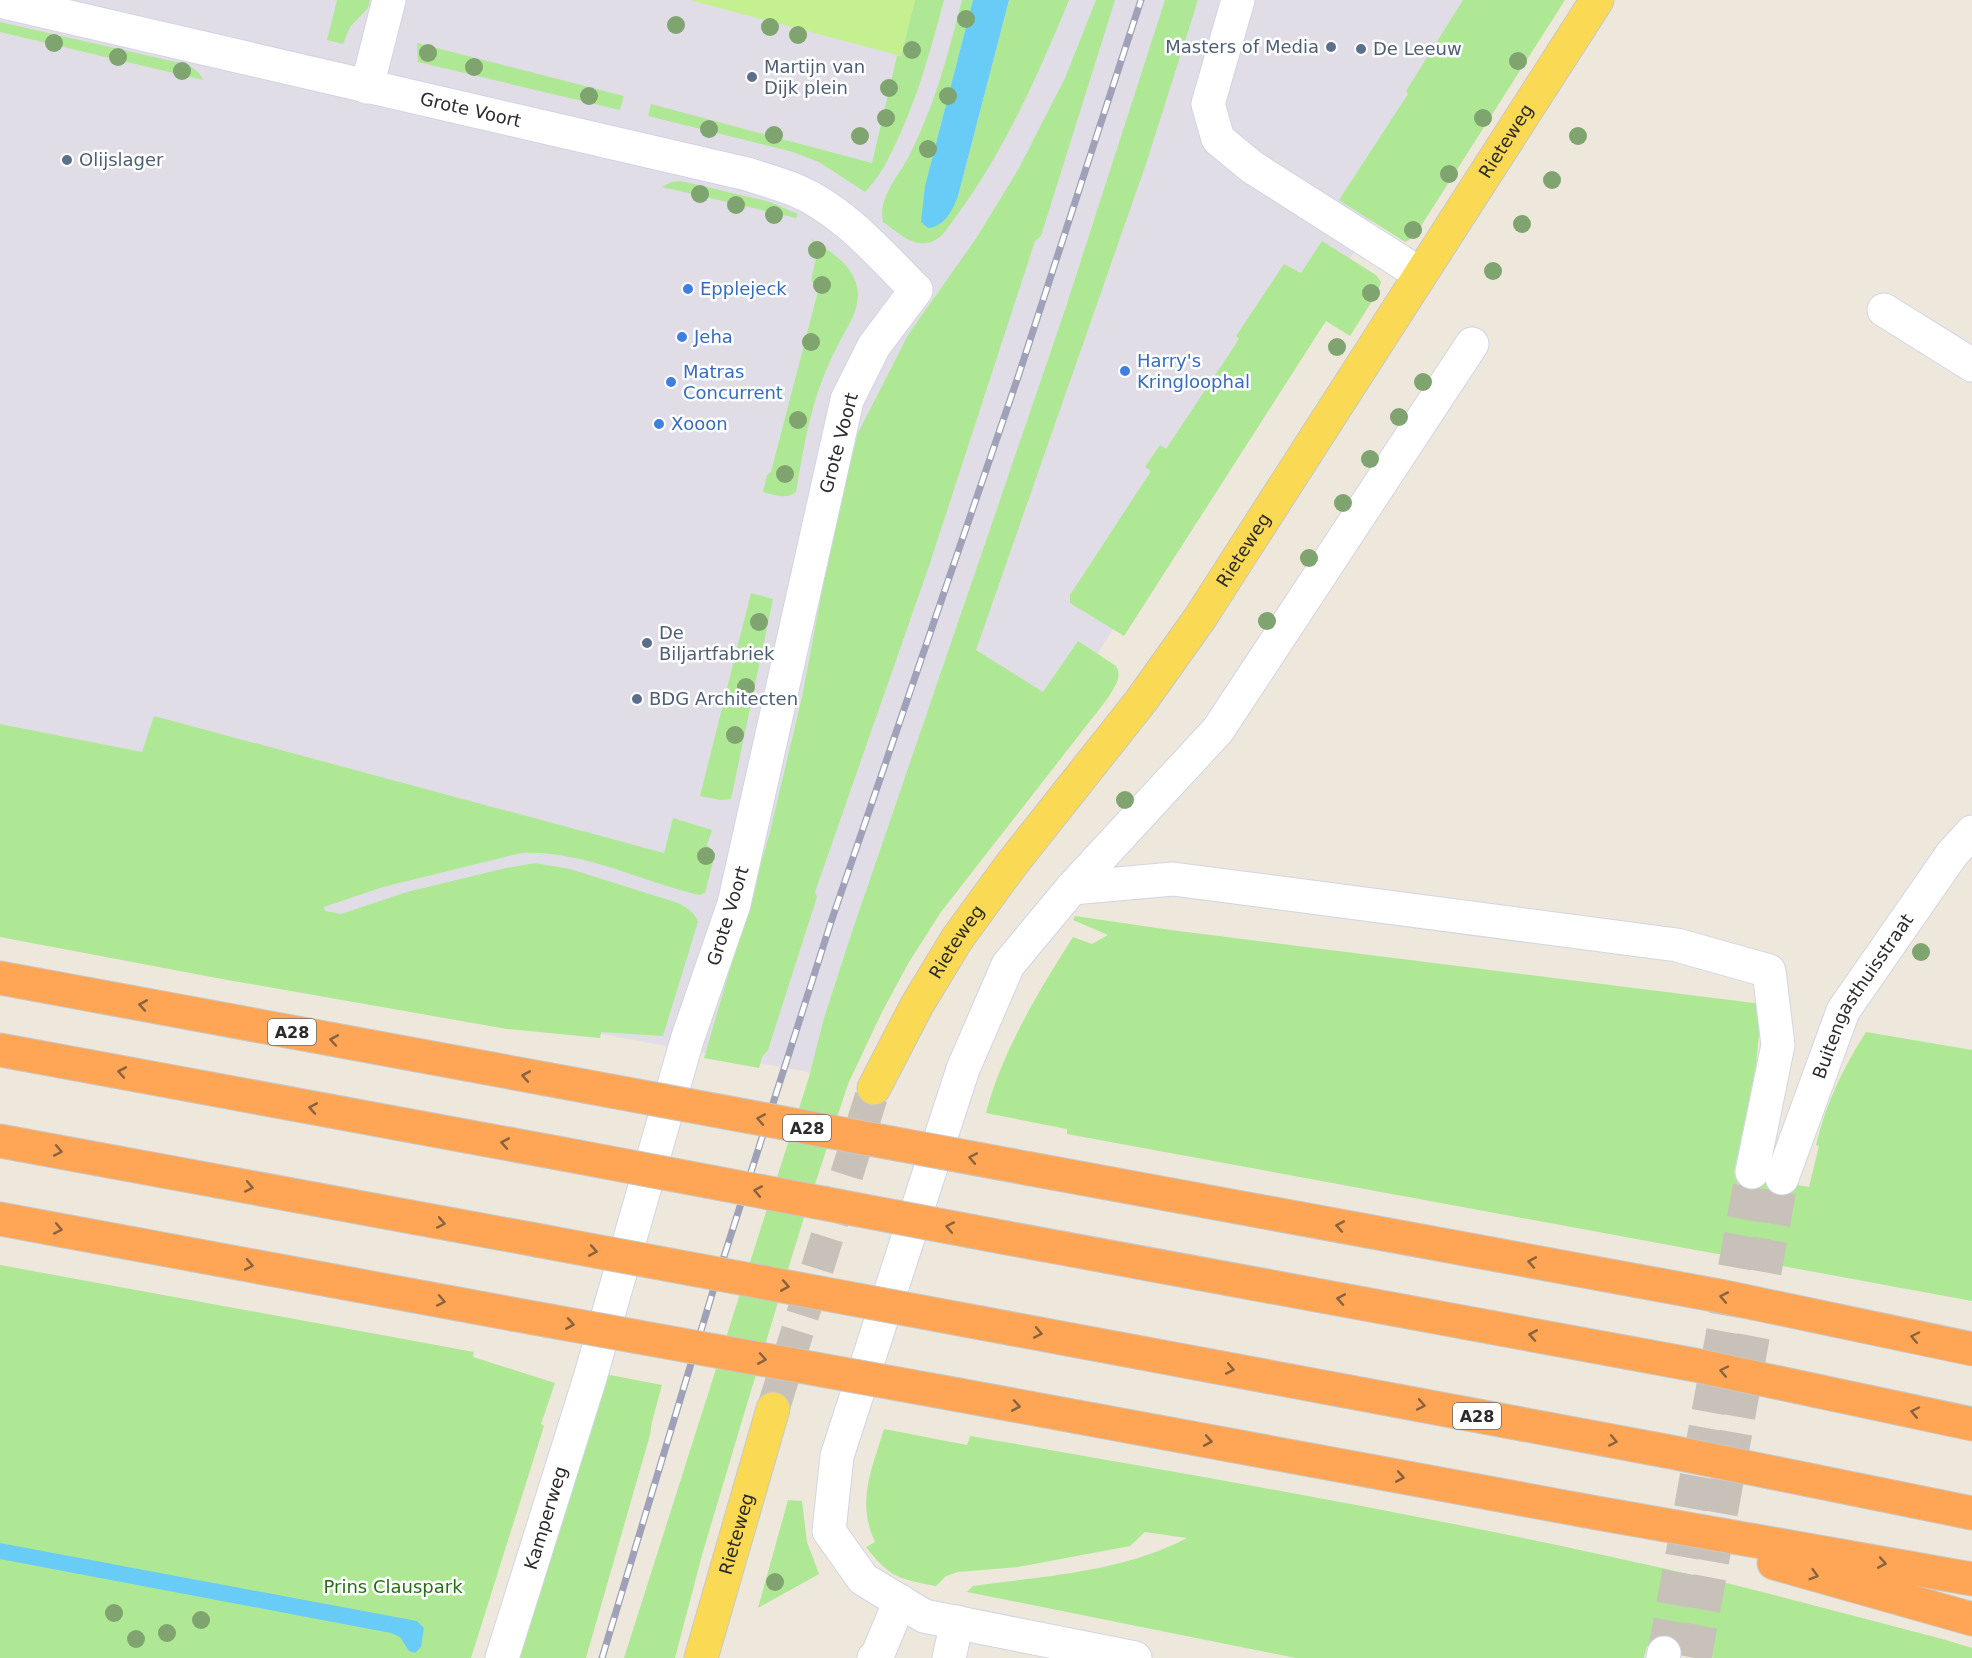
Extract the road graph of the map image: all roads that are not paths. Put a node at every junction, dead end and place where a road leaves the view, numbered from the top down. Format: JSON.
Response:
{"nodes":[{"id":1,"x":389,"y":0,"type":"edge"},
{"id":2,"x":1238,"y":0,"type":"edge"},
{"id":3,"x":1597,"y":0,"type":"edge"},
{"id":4,"x":0,"y":1,"type":"edge"},
{"id":5,"x":367,"y":87,"type":"junction"},
{"id":6,"x":1420,"y":274,"type":"junction"},
{"id":7,"x":1884,"y":310,"type":"dead end"},
{"id":8,"x":1472,"y":344,"type":"dead end"},
{"id":9,"x":1972,"y":365,"type":"edge"},
{"id":10,"x":1972,"y":832,"type":"edge"},
{"id":11,"x":1072,"y":888,"type":"junction"},
{"id":12,"x":0,"y":978,"type":"edge"},
{"id":13,"x":0,"y":1050,"type":"edge"},
{"id":14,"x":874,"y":1088,"type":"tunnel mouth"},
{"id":15,"x":0,"y":1141,"type":"edge"},
{"id":16,"x":0,"y":1218,"type":"edge"},
{"id":17,"x":1972,"y":1349,"type":"edge"},
{"id":18,"x":590,"y":1378,"type":"joint"},
{"id":19,"x":773,"y":1409,"type":"tunnel mouth"},
{"id":20,"x":1972,"y":1424,"type":"edge"},
{"id":21,"x":1597,"y":1513,"type":"junction"},
{"id":22,"x":1972,"y":1513,"type":"edge"},
{"id":23,"x":1972,"y":1579,"type":"edge"},
{"id":24,"x":900,"y":1601,"type":"junction"},
{"id":25,"x":1972,"y":1619,"type":"edge"},
{"id":26,"x":957,"y":1622,"type":"junction"},
{"id":27,"x":502,"y":1658,"type":"edge"},
{"id":28,"x":700,"y":1658,"type":"edge"},
{"id":29,"x":874,"y":1658,"type":"edge"},
{"id":30,"x":949,"y":1658,"type":"edge"},
{"id":31,"x":1135,"y":1658,"type":"edge"}],
"edges":[{"from":1,"to":5,"type":"street"},
{"from":2,"to":6,"type":"street"},
{"from":3,"to":6,"type":"main road","name":"Rieteweg"},
{"from":4,"to":5,"type":"street","name":"Grote Voort"},
{"from":5,"to":18,"type":"street","name":"Grote Voort"},
{"from":6,"to":14,"type":"main road","name":"Rieteweg"},
{"from":7,"to":9,"type":"street"},
{"from":8,"to":11,"type":"street"},
{"from":10,"to":11,"type":"street","name":"Buitengasthuisstraat"},
{"from":11,"to":24,"type":"street"},
{"from":17,"to":12,"type":"highway","number":"A28","one_way":true,"bridge":true},
{"from":20,"to":13,"type":"highway","one_way":true,"bridge":true},
{"from":15,"to":22,"type":"highway","number":"A28","one_way":true,"bridge":true},
{"from":16,"to":21,"type":"highway","one_way":true,"bridge":true},
{"from":18,"to":27,"type":"street","name":"Kamperweg"},
{"from":19,"to":28,"type":"main road","name":"Rieteweg"},
{"from":21,"to":23,"type":"highway","one_way":true},
{"from":21,"to":25,"type":"highway","one_way":true},
{"from":24,"to":26,"type":"street"},
{"from":24,"to":29,"type":"street"},
{"from":26,"to":30,"type":"street"},
{"from":26,"to":31,"type":"street"}]}
